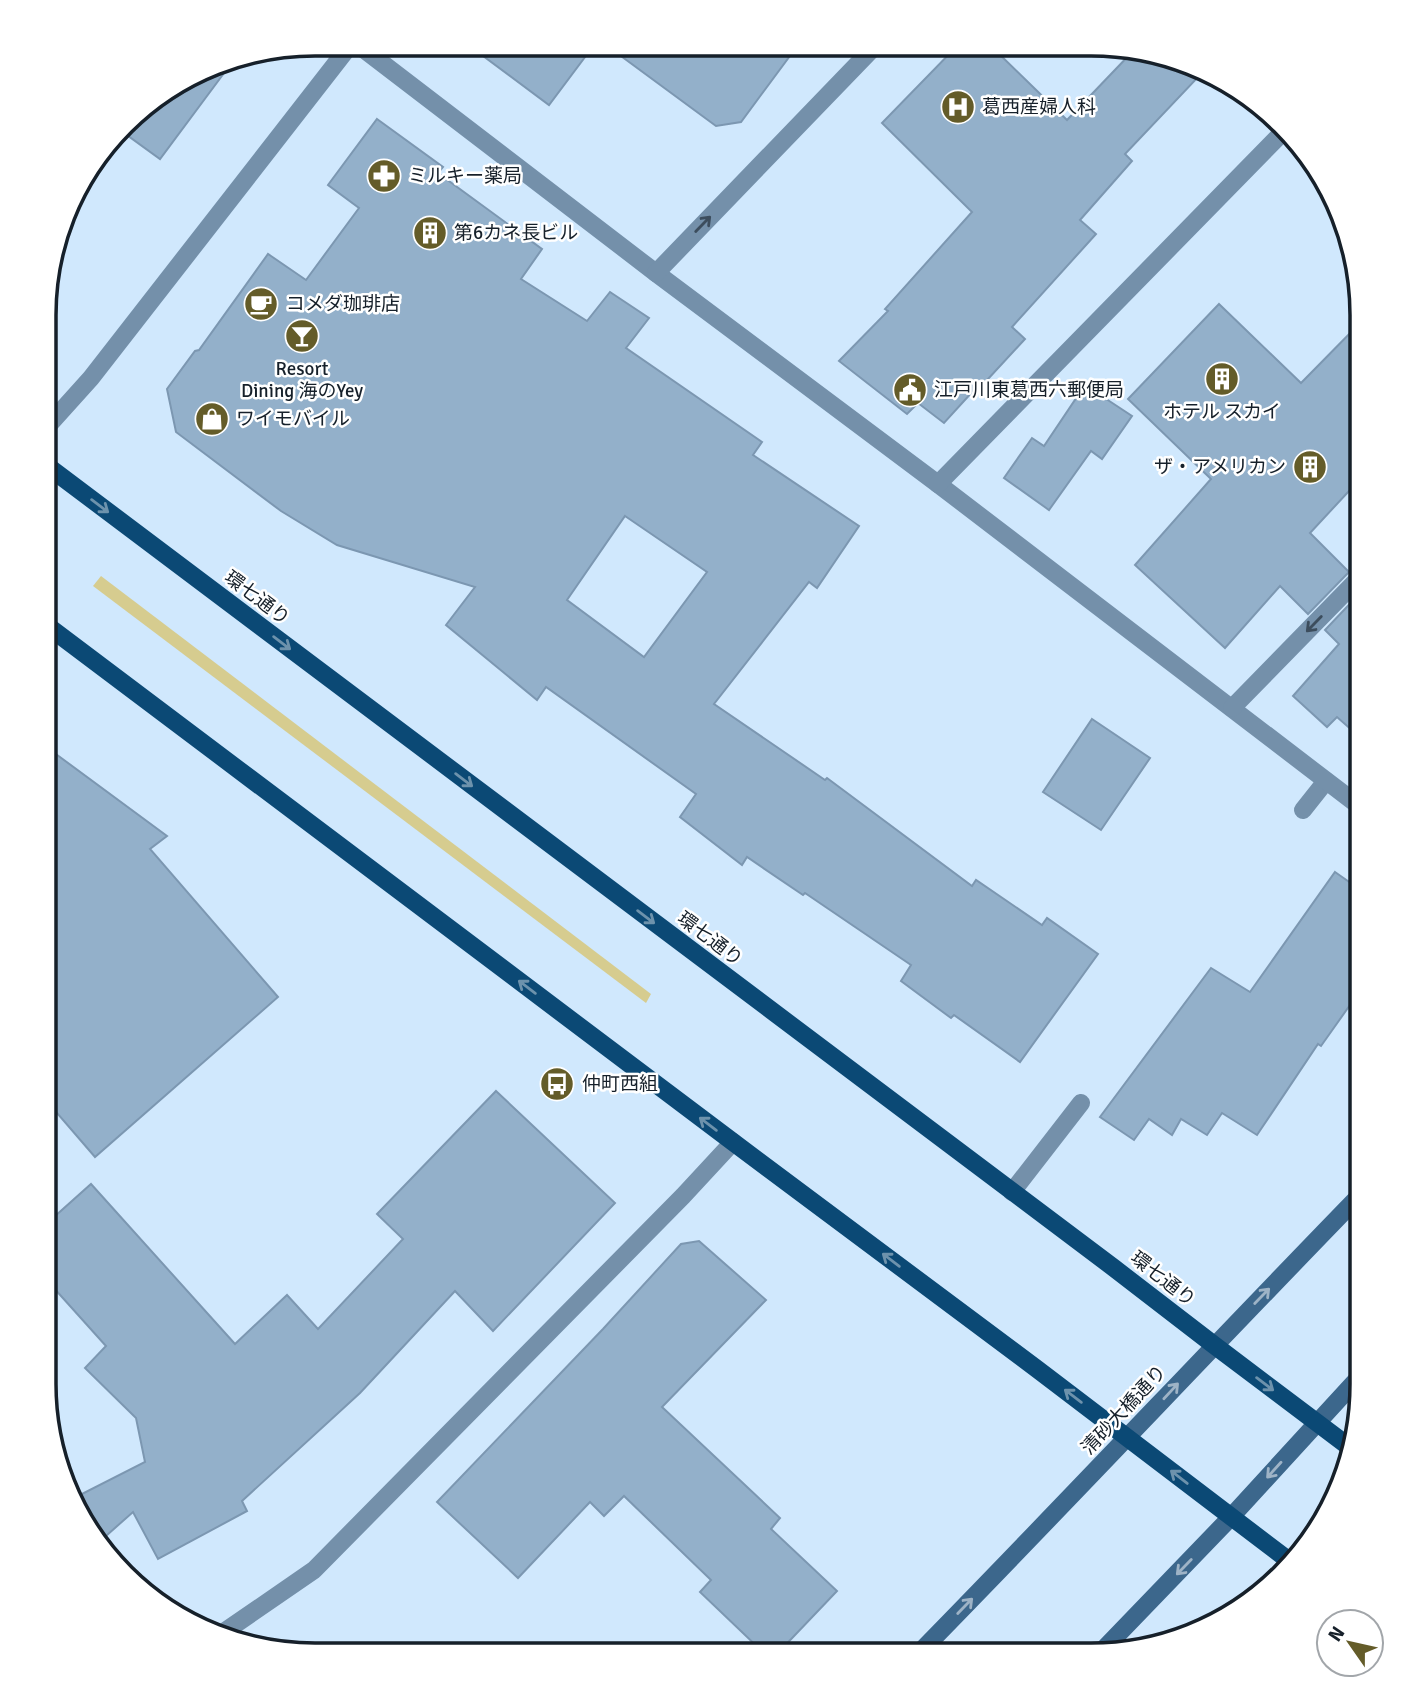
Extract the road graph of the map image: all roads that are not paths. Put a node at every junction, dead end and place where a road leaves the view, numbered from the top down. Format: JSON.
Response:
{"nodes":[{"id":1,"x":342,"y":56,"type":"edge"},
{"id":2,"x":373,"y":56,"type":"edge"},
{"id":3,"x":865,"y":56,"type":"edge"},
{"id":4,"x":1278,"y":136,"type":"edge"},
{"id":5,"x":656,"y":273,"type":"junction"},
{"id":6,"x":56,"y":417,"type":"edge"},
{"id":7,"x":56,"y":473,"type":"edge"},
{"id":8,"x":938,"y":484,"type":"junction"},
{"id":9,"x":1350,"y":587,"type":"edge"},
{"id":10,"x":56,"y":632,"type":"edge"},
{"id":11,"x":1232,"y":708,"type":"junction"},
{"id":12,"x":1326,"y":780,"type":"junction"},
{"id":13,"x":1350,"y":799,"type":"edge"},
{"id":14,"x":1303,"y":810,"type":"dead end"},
{"id":15,"x":1081,"y":1102,"type":"dead end"},
{"id":16,"x":733,"y":1142,"type":"junction"},
{"id":17,"x":1012,"y":1192,"type":"junction"},
{"id":18,"x":1350,"y":1206,"type":"edge"},
{"id":19,"x":1214,"y":1345,"type":"junction"},
{"id":20,"x":1350,"y":1387,"type":"edge"},
{"id":21,"x":1317,"y":1422,"type":"junction"},
{"id":22,"x":1127,"y":1437,"type":"junction"},
{"id":23,"x":1343,"y":1442,"type":"edge"},
{"id":24,"x":1231,"y":1517,"type":"junction"},
{"id":25,"x":1284,"y":1557,"type":"edge"},
{"id":26,"x":230,"y":1628,"type":"edge"},
{"id":27,"x":1111,"y":1642,"type":"edge"},
{"id":28,"x":930,"y":1643,"type":"edge"}],
"edges":[{"from":1,"to":6,"type":"street"},
{"from":2,"to":5,"type":"street"},
{"from":5,"to":3,"type":"street","one_way":true},
{"from":4,"to":8,"type":"street"},
{"from":5,"to":8,"type":"street"},
{"from":7,"to":17,"type":"main road","name":"環七通り","one_way":true},
{"from":8,"to":11,"type":"street"},
{"from":9,"to":11,"type":"street","one_way":true},
{"from":16,"to":10,"type":"main road","one_way":true},
{"from":11,"to":12,"type":"street"},
{"from":12,"to":13,"type":"street"},
{"from":12,"to":14,"type":"street"},
{"from":15,"to":17,"type":"street"},
{"from":22,"to":16,"type":"main road","one_way":true},
{"from":16,"to":26,"type":"street"},
{"from":17,"to":19,"type":"main road","name":"環七通り"},
{"from":19,"to":18,"type":"main road","name":"清砂大橋通り","one_way":true},
{"from":19,"to":21,"type":"main road","name":"環七通り","one_way":true},
{"from":22,"to":19,"type":"main road","name":"清砂大橋通り","one_way":true},
{"from":20,"to":21,"type":"main road"},
{"from":21,"to":23,"type":"main road","name":"環七通り"},
{"from":21,"to":24,"type":"main road","one_way":true},
{"from":24,"to":22,"type":"main road","one_way":true},
{"from":28,"to":22,"type":"main road","name":"清砂大橋通り","one_way":true},
{"from":24,"to":25,"type":"main road"},
{"from":24,"to":27,"type":"main road","one_way":true}]}
